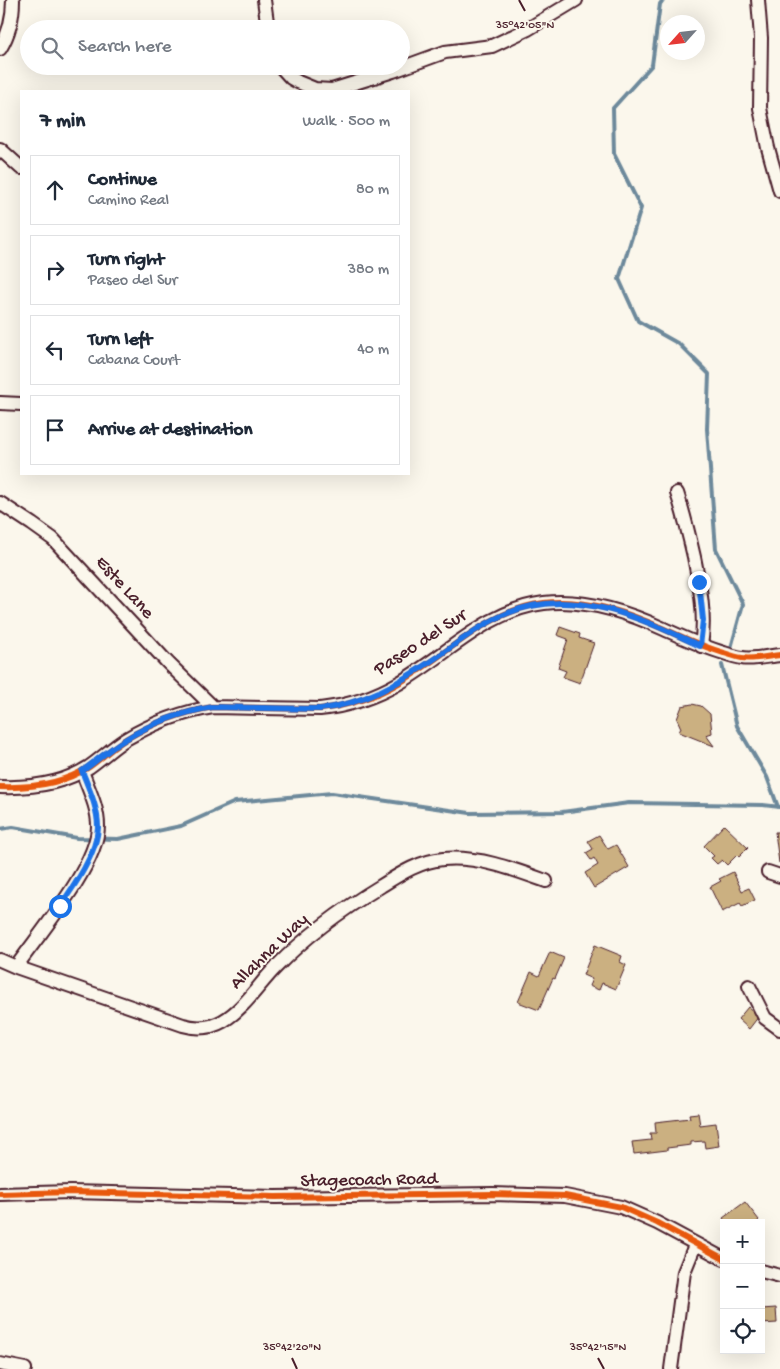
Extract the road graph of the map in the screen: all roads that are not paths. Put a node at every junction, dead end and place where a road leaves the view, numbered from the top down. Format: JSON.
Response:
{"nodes":[{"id":1,"x":13,"y":0,"type":"edge"},
{"id":2,"x":264,"y":0,"type":"edge"},
{"id":3,"x":576,"y":0,"type":"edge"},
{"id":4,"x":758,"y":0,"type":"edge"},
{"id":5,"x":267,"y":20,"type":"edge"},
{"id":6,"x":0,"y":49,"type":"edge"},
{"id":7,"x":410,"y":65,"type":"edge"},
{"id":8,"x":288,"y":75,"type":"edge"},
{"id":9,"x":380,"y":75,"type":"edge"},
{"id":10,"x":332,"y":90,"type":"edge"},
{"id":11,"x":332,"y":90,"type":"edge"},
{"id":12,"x":0,"y":149,"type":"edge"},
{"id":13,"x":20,"y":167,"type":"edge"},
{"id":14,"x":780,"y":191,"type":"edge"},
{"id":15,"x":0,"y":403,"type":"edge"},
{"id":16,"x":20,"y":404,"type":"edge"},
{"id":17,"x":677,"y":493,"type":"dead end"},
{"id":18,"x":0,"y":503,"type":"edge"},
{"id":19,"x":700,"y":646,"type":"junction"},
{"id":20,"x":780,"y":655,"type":"edge"},
{"id":21,"x":213,"y":707,"type":"junction"},
{"id":22,"x":82,"y":771,"type":"junction"},
{"id":23,"x":0,"y":787,"type":"edge"},
{"id":24,"x":546,"y":881,"type":"dead end"},
{"id":25,"x":0,"y":960,"type":"edge"},
{"id":26,"x":16,"y":967,"type":"junction"},
{"id":27,"x":749,"y":986,"type":"dead end"},
{"id":28,"x":780,"y":1029,"type":"edge"},
{"id":29,"x":0,"y":1194,"type":"edge"},
{"id":30,"x":695,"y":1245,"type":"junction"},
{"id":31,"x":720,"y":1257,"type":"edge"},
{"id":32,"x":765,"y":1272,"type":"edge"},
{"id":33,"x":780,"y":1276,"type":"edge"},
{"id":34,"x":0,"y":1364,"type":"edge"},
{"id":35,"x":25,"y":1369,"type":"edge"},
{"id":36,"x":671,"y":1369,"type":"edge"}],
"edges":[{"from":1,"to":6,"type":"street"},
{"from":2,"to":5,"type":"street"},
{"from":3,"to":7,"type":"street"},
{"from":4,"to":14,"type":"street"},
{"from":8,"to":10,"type":"street"},
{"from":9,"to":11,"type":"street"},
{"from":12,"to":13,"type":"street"},
{"from":15,"to":16,"type":"street"},
{"from":17,"to":19,"type":"street"},
{"from":18,"to":21,"type":"street","name":"Este Lane"},
{"from":19,"to":20,"type":"street","name":"Paseo del Sur"},
{"from":19,"to":21,"type":"street","name":"Paseo del Sur"},
{"from":21,"to":22,"type":"street","name":"Paseo del Sur"},
{"from":22,"to":23,"type":"street","name":"Paseo del Sur"},
{"from":22,"to":26,"type":"street"},
{"from":24,"to":26,"type":"street","name":"Allahna Way"},
{"from":25,"to":26,"type":"street","name":"Allahna Way"},
{"from":27,"to":28,"type":"street"},
{"from":29,"to":30,"type":"street","name":"Stagecoach Road"},
{"from":30,"to":31,"type":"street","name":"Stagecoach Road"},
{"from":30,"to":36,"type":"street"},
{"from":32,"to":33,"type":"street"},
{"from":34,"to":35,"type":"street"}]}
